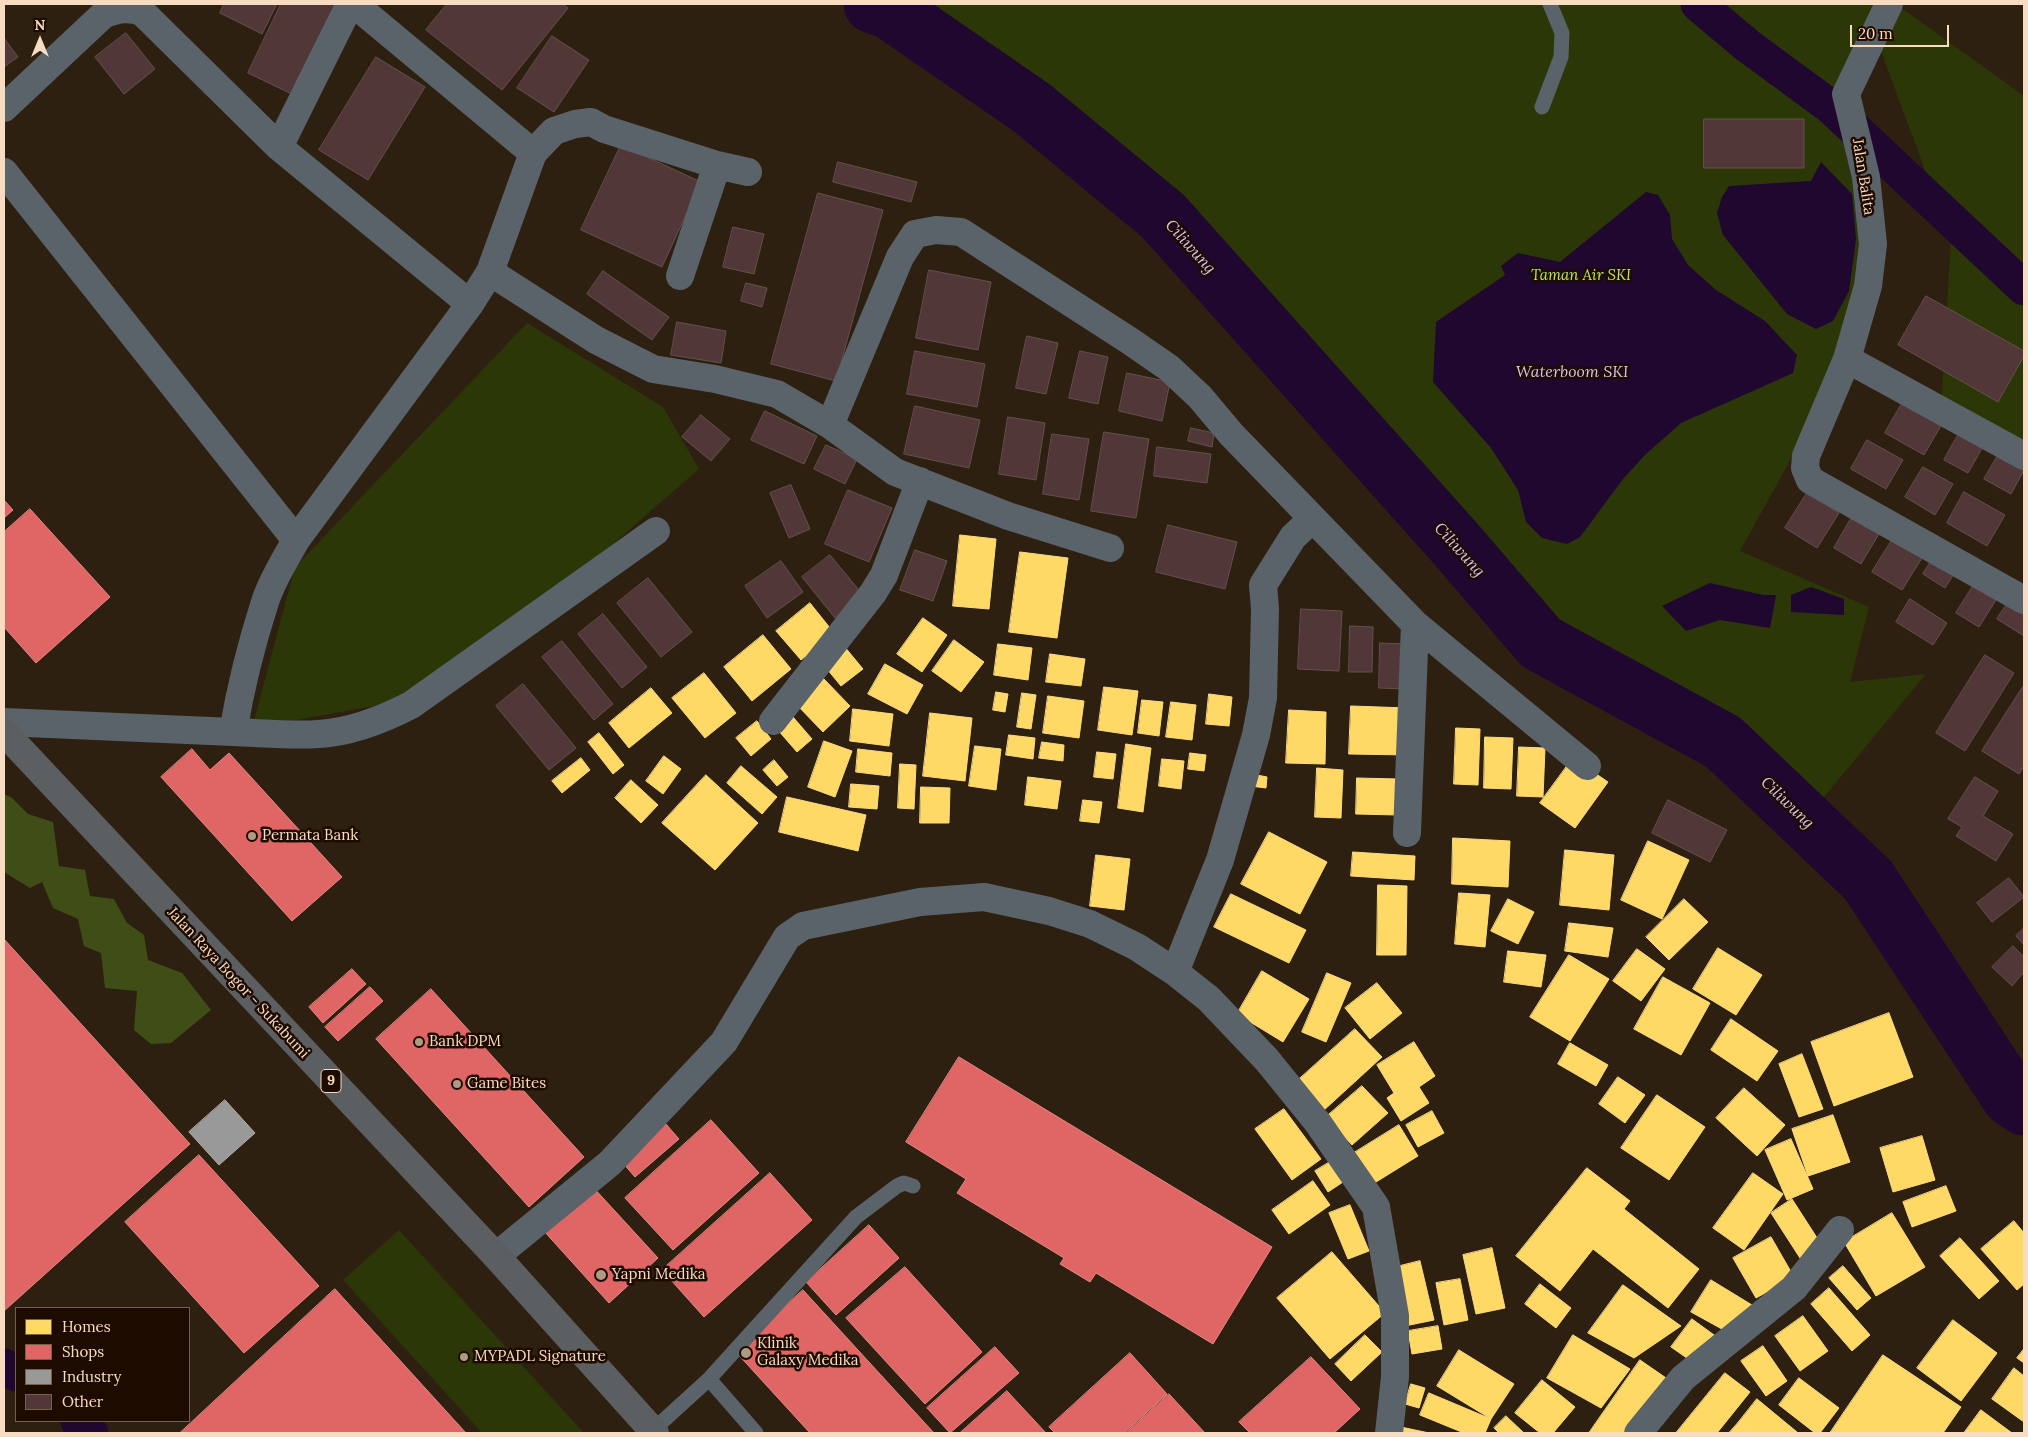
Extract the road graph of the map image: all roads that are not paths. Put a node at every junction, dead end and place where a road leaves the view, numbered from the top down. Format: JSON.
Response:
{"nodes":[{"id":1,"x":350,"y":4,"type":"edge"},
{"id":2,"x":354,"y":4,"type":"edge"},
{"id":3,"x":1550,"y":4,"type":"edge"},
{"id":4,"x":1889,"y":4,"type":"edge"},
{"id":5,"x":92,"y":9,"type":"edge"},
{"id":6,"x":1542,"y":107,"type":"dead end"},
{"id":7,"x":4,"y":108,"type":"edge"},
{"id":8,"x":279,"y":147,"type":"junction"},
{"id":9,"x":533,"y":153,"type":"junction"},
{"id":10,"x":717,"y":165,"type":"junction"},
{"id":11,"x":4,"y":172,"type":"edge"},
{"id":12,"x":748,"y":172,"type":"dead end"},
{"id":13,"x":490,"y":272,"type":"junction"},
{"id":14,"x":680,"y":276,"type":"dead end"},
{"id":15,"x":470,"y":304,"type":"junction"},
{"id":16,"x":1847,"y":359,"type":"junction"},
{"id":17,"x":830,"y":425,"type":"junction"},
{"id":18,"x":2024,"y":456,"type":"edge"},
{"id":19,"x":920,"y":481,"type":"junction"},
{"id":20,"x":1312,"y":519,"type":"junction"},
{"id":21,"x":656,"y":531,"type":"dead end"},
{"id":22,"x":296,"y":540,"type":"junction"},
{"id":23,"x":1110,"y":548,"type":"dead end"},
{"id":24,"x":2024,"y":600,"type":"edge"},
{"id":25,"x":1416,"y":624,"type":"junction"},
{"id":26,"x":772,"y":721,"type":"dead end"},
{"id":27,"x":4,"y":722,"type":"edge"},
{"id":28,"x":4,"y":732,"type":"edge"},
{"id":29,"x":234,"y":732,"type":"junction"},
{"id":30,"x":1587,"y":766,"type":"dead end"},
{"id":31,"x":1407,"y":833,"type":"dead end"},
{"id":32,"x":1175,"y":972,"type":"junction"},
{"id":33,"x":912,"y":1186,"type":"dead end"},
{"id":34,"x":1840,"y":1230,"type":"dead end"},
{"id":35,"x":496,"y":1256,"type":"junction"},
{"id":36,"x":709,"y":1379,"type":"junction"},
{"id":37,"x":654,"y":1432,"type":"edge"},
{"id":38,"x":756,"y":1433,"type":"edge"},
{"id":39,"x":1389,"y":1433,"type":"edge"},
{"id":40,"x":1638,"y":1433,"type":"edge"}],
"edges":[{"from":1,"to":8,"type":"street"},
{"from":2,"to":9,"type":"street"},
{"from":3,"to":6,"type":"lane"},
{"from":4,"to":16,"type":"street","name":"Jalan Balita"},
{"from":5,"to":7,"type":"street"},
{"from":5,"to":8,"type":"street"},
{"from":8,"to":15,"type":"street"},
{"from":9,"to":10,"type":"street"},
{"from":9,"to":13,"type":"street"},
{"from":10,"to":12,"type":"street"},
{"from":10,"to":14,"type":"street"},
{"from":11,"to":22,"type":"street"},
{"from":13,"to":15,"type":"street"},
{"from":13,"to":17,"type":"street"},
{"from":15,"to":22,"type":"street"},
{"from":16,"to":18,"type":"street"},
{"from":16,"to":24,"type":"street","name":"Jalan Balita"},
{"from":17,"to":19,"type":"street"},
{"from":17,"to":20,"type":"street"},
{"from":19,"to":23,"type":"street"},
{"from":19,"to":26,"type":"street"},
{"from":20,"to":25,"type":"street"},
{"from":20,"to":32,"type":"street"},
{"from":21,"to":29,"type":"street"},
{"from":22,"to":29,"type":"street"},
{"from":25,"to":30,"type":"street"},
{"from":25,"to":31,"type":"street"},
{"from":27,"to":29,"type":"street"},
{"from":28,"to":35,"type":"highway","name":"Jalan Raya Bogor - Sukabumi","number":"9"},
{"from":32,"to":35,"type":"street"},
{"from":32,"to":39,"type":"street"},
{"from":33,"to":36,"type":"lane"},
{"from":34,"to":40,"type":"street"},
{"from":35,"to":37,"type":"highway","name":"Jalan Raya Bogor - Sukabumi","number":"9"},
{"from":36,"to":37,"type":"lane"},
{"from":36,"to":38,"type":"lane"}]}
